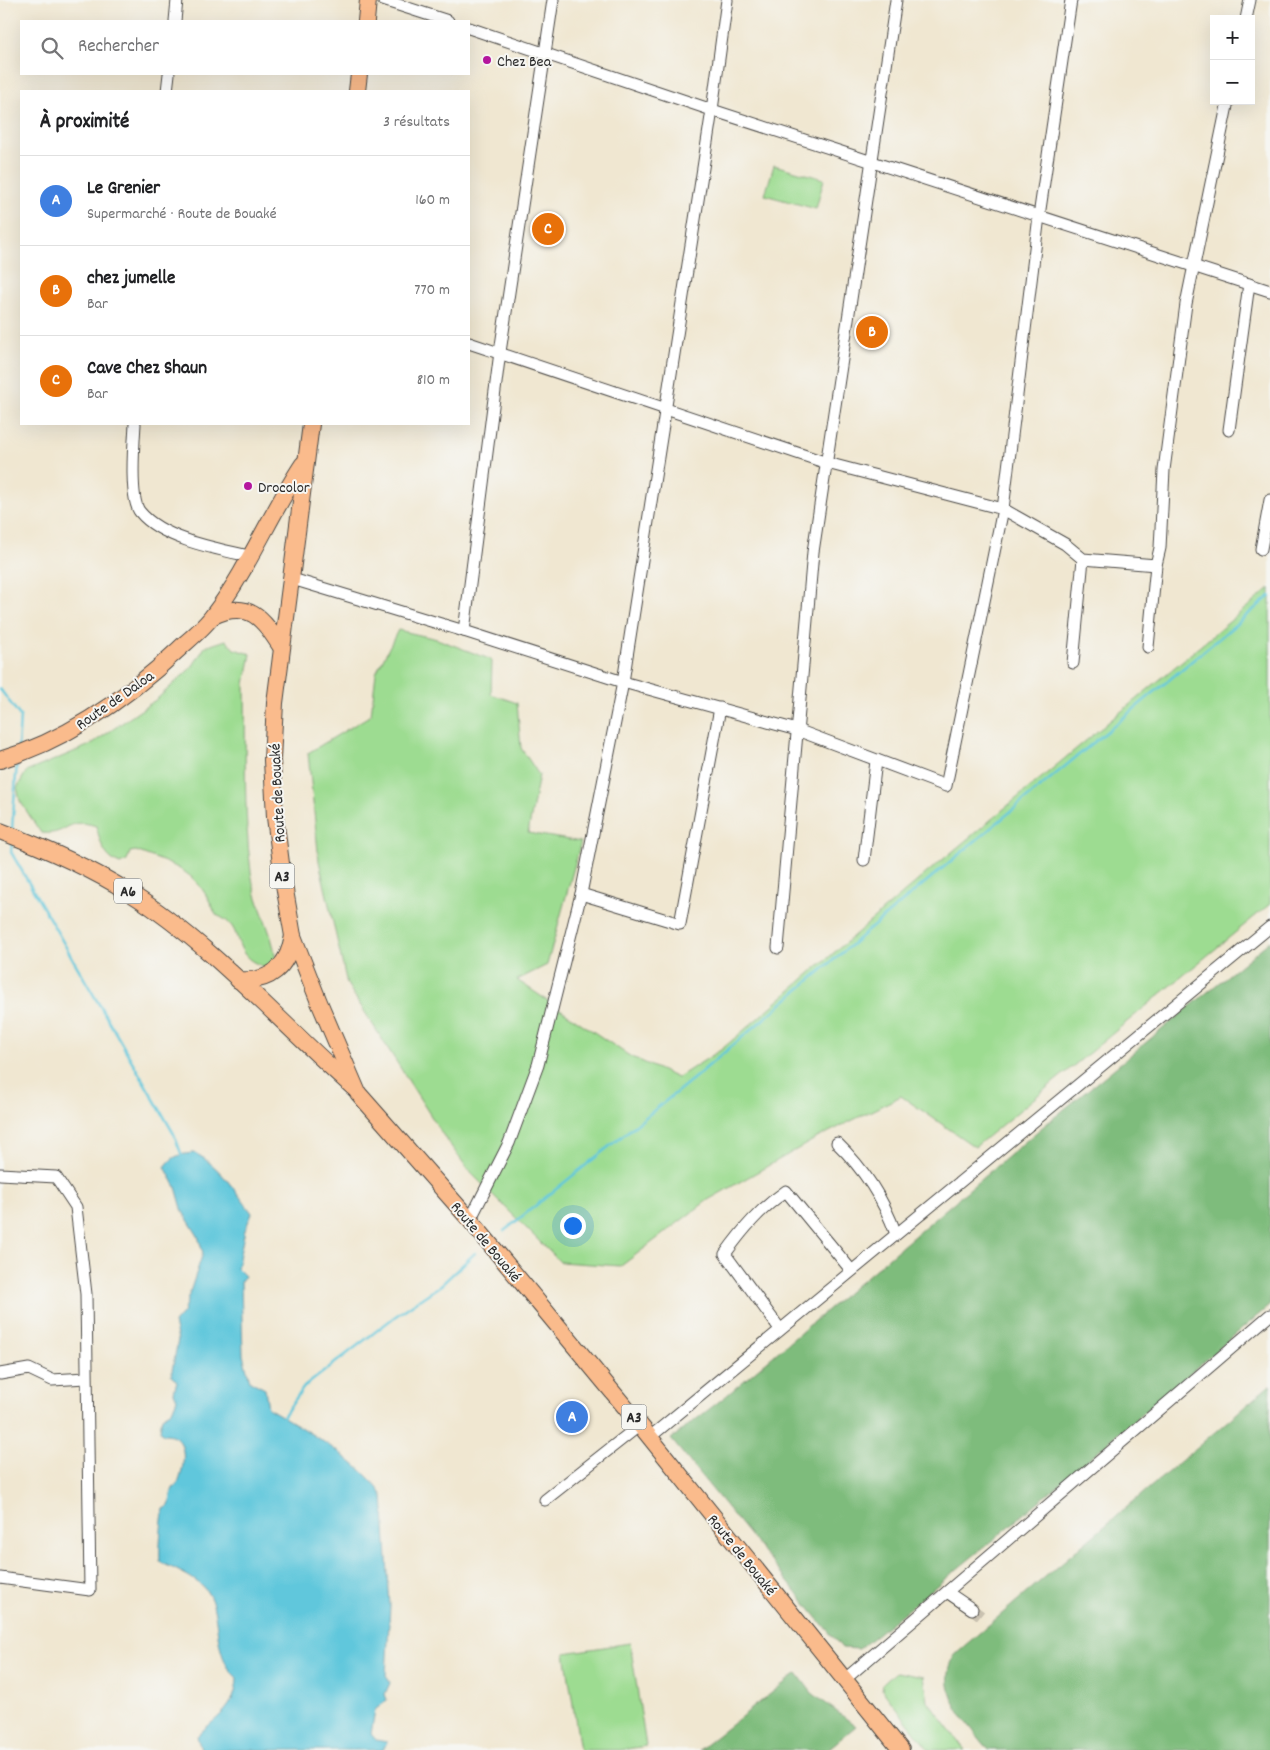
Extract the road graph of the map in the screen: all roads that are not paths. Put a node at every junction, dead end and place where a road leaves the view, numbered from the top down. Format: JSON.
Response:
{"nodes":[{"id":1,"x":178,"y":0,"type":"edge"},
{"id":2,"x":368,"y":0,"type":"edge"},
{"id":3,"x":383,"y":0,"type":"edge"},
{"id":4,"x":553,"y":0,"type":"edge"},
{"id":5,"x":727,"y":0,"type":"edge"},
{"id":6,"x":896,"y":0,"type":"edge"},
{"id":7,"x":1071,"y":0,"type":"edge"},
{"id":8,"x":1250,"y":0,"type":"edge"},
{"id":9,"x":1247,"y":15,"type":"edge"},
{"id":10,"x":175,"y":20,"type":"edge"},
{"id":11,"x":366,"y":20,"type":"edge"},
{"id":12,"x":445,"y":20,"type":"edge"},
{"id":13,"x":470,"y":28,"type":"edge"},
{"id":14,"x":546,"y":53,"type":"junction"},
{"id":15,"x":169,"y":75,"type":"edge"},
{"id":16,"x":359,"y":75,"type":"edge"},
{"id":17,"x":167,"y":90,"type":"edge"},
{"id":18,"x":357,"y":90,"type":"edge"},
{"id":19,"x":1227,"y":105,"type":"edge"},
{"id":20,"x":712,"y":110,"type":"junction"},
{"id":21,"x":872,"y":162,"type":"junction"},
{"id":22,"x":1039,"y":216,"type":"junction"},
{"id":23,"x":1193,"y":265,"type":"junction"},
{"id":24,"x":1249,"y":284,"type":"junction"},
{"id":25,"x":1270,"y":291,"type":"edge"},
{"id":26,"x":470,"y":343,"type":"edge"},
{"id":27,"x":500,"y":352,"type":"junction"},
{"id":28,"x":665,"y":407,"type":"junction"},
{"id":29,"x":135,"y":425,"type":"edge"},
{"id":30,"x":311,"y":425,"type":"edge"},
{"id":31,"x":1229,"y":430,"type":"dead end"},
{"id":32,"x":305,"y":460,"type":"junction"},
{"id":33,"x":827,"y":464,"type":"junction"},
{"id":34,"x":1270,"y":500,"type":"edge"},
{"id":35,"x":1003,"y":509,"type":"junction"},
{"id":36,"x":1261,"y":549,"type":"dead end"},
{"id":37,"x":249,"y":556,"type":"junction"},
{"id":38,"x":1083,"y":559,"type":"junction"},
{"id":39,"x":1156,"y":565,"type":"junction"},
{"id":40,"x":289,"y":578,"type":"junction"},
{"id":41,"x":213,"y":616,"type":"junction"},
{"id":42,"x":464,"y":631,"type":"junction"},
{"id":43,"x":281,"y":646,"type":"junction"},
{"id":44,"x":1148,"y":647,"type":"dead end"},
{"id":45,"x":1073,"y":663,"type":"dead end"},
{"id":46,"x":623,"y":682,"type":"junction"},
{"id":47,"x":720,"y":708,"type":"junction"},
{"id":48,"x":797,"y":730,"type":"junction"},
{"id":49,"x":0,"y":760,"type":"edge"},
{"id":50,"x":876,"y":761,"type":"junction"},
{"id":51,"x":0,"y":831,"type":"edge"},
{"id":52,"x":864,"y":860,"type":"dead end"},
{"id":53,"x":581,"y":894,"type":"junction"},
{"id":54,"x":1270,"y":927,"type":"edge"},
{"id":55,"x":293,"y":936,"type":"junction"},
{"id":56,"x":778,"y":948,"type":"dead end"},
{"id":57,"x":238,"y":980,"type":"junction"},
{"id":58,"x":358,"y":1093,"type":"junction"},
{"id":59,"x":837,"y":1143,"type":"dead end"},
{"id":60,"x":0,"y":1174,"type":"edge"},
{"id":61,"x":470,"y":1220,"type":"junction"},
{"id":62,"x":896,"y":1234,"type":"junction"},
{"id":63,"x":851,"y":1270,"type":"junction"},
{"id":64,"x":1270,"y":1315,"type":"edge"},
{"id":65,"x":780,"y":1329,"type":"junction"},
{"id":66,"x":0,"y":1374,"type":"edge"},
{"id":67,"x":86,"y":1378,"type":"junction"},
{"id":68,"x":645,"y":1431,"type":"junction"},
{"id":69,"x":545,"y":1500,"type":"dead end"},
{"id":70,"x":0,"y":1578,"type":"edge"},
{"id":71,"x":947,"y":1592,"type":"junction"},
{"id":72,"x":972,"y":1609,"type":"tunnel mouth"},
{"id":73,"x":844,"y":1680,"type":"junction"},
{"id":74,"x":901,"y":1750,"type":"edge"}],
"edges":[{"from":1,"to":10,"type":"street"},
{"from":2,"to":11,"type":"highway"},
{"from":3,"to":12,"type":"street"},
{"from":4,"to":14,"type":"street"},
{"from":5,"to":20,"type":"street"},
{"from":6,"to":21,"type":"street"},
{"from":7,"to":22,"type":"street"},
{"from":8,"to":9,"type":"street"},
{"from":13,"to":14,"type":"street"},
{"from":14,"to":20,"type":"street"},
{"from":14,"to":27,"type":"street"},
{"from":15,"to":17,"type":"street"},
{"from":16,"to":18,"type":"highway"},
{"from":19,"to":23,"type":"street"},
{"from":20,"to":21,"type":"street"},
{"from":20,"to":28,"type":"street"},
{"from":21,"to":22,"type":"street"},
{"from":21,"to":33,"type":"street"},
{"from":22,"to":23,"type":"street"},
{"from":22,"to":35,"type":"street"},
{"from":23,"to":24,"type":"street"},
{"from":23,"to":39,"type":"street"},
{"from":24,"to":25,"type":"street"},
{"from":24,"to":31,"type":"street"},
{"from":26,"to":27,"type":"street"},
{"from":27,"to":28,"type":"street"},
{"from":27,"to":42,"type":"street"},
{"from":28,"to":33,"type":"street"},
{"from":28,"to":46,"type":"street"},
{"from":29,"to":37,"type":"street"},
{"from":30,"to":32,"type":"highway","number":"A3"},
{"from":32,"to":37,"type":"highway","name":"Route de Daloa"},
{"from":32,"to":40,"type":"highway","number":"A3"},
{"from":33,"to":35,"type":"street"},
{"from":33,"to":48,"type":"street"},
{"from":34,"to":36,"type":"street"},
{"from":35,"to":38,"type":"street"},
{"from":35,"to":50,"type":"street"},
{"from":37,"to":41,"type":"highway","name":"Route de Daloa"},
{"from":38,"to":39,"type":"street"},
{"from":38,"to":45,"type":"street"},
{"from":39,"to":44,"type":"street"},
{"from":40,"to":42,"type":"street"},
{"from":40,"to":43,"type":"highway","number":"A3"},
{"from":41,"to":43,"type":"highway"},
{"from":41,"to":49,"type":"highway","name":"Route de Daloa"},
{"from":42,"to":46,"type":"street"},
{"from":43,"to":55,"type":"highway","name":"Route de Bouaké","number":"A3"},
{"from":46,"to":47,"type":"street"},
{"from":46,"to":53,"type":"street"},
{"from":47,"to":48,"type":"street"},
{"from":47,"to":53,"type":"street"},
{"from":48,"to":50,"type":"street"},
{"from":48,"to":56,"type":"street"},
{"from":50,"to":52,"type":"street"},
{"from":51,"to":57,"type":"highway","number":"A6"},
{"from":53,"to":61,"type":"street"},
{"from":54,"to":62,"type":"street"},
{"from":55,"to":57,"type":"highway"},
{"from":55,"to":58,"type":"highway","name":"Route de Bouaké","number":"A3"},
{"from":57,"to":58,"type":"highway","number":"A6"},
{"from":58,"to":61,"type":"highway","name":"Route de Bouaké","number":"A3"},
{"from":59,"to":62,"type":"street"},
{"from":60,"to":67,"type":"street"},
{"from":61,"to":68,"type":"highway","name":"Route de Bouaké","number":"A3"},
{"from":62,"to":63,"type":"street"},
{"from":63,"to":65,"type":"street"},
{"from":63,"to":65,"type":"street"},
{"from":64,"to":71,"type":"street"},
{"from":65,"to":68,"type":"street"},
{"from":66,"to":67,"type":"street"},
{"from":67,"to":70,"type":"street"},
{"from":68,"to":69,"type":"street"},
{"from":68,"to":73,"type":"highway","name":"Route de Bouaké","number":"A3"},
{"from":71,"to":72,"type":"street"},
{"from":71,"to":73,"type":"street"},
{"from":73,"to":74,"type":"highway","name":"Route de Bouaké","number":"A3"}]}
